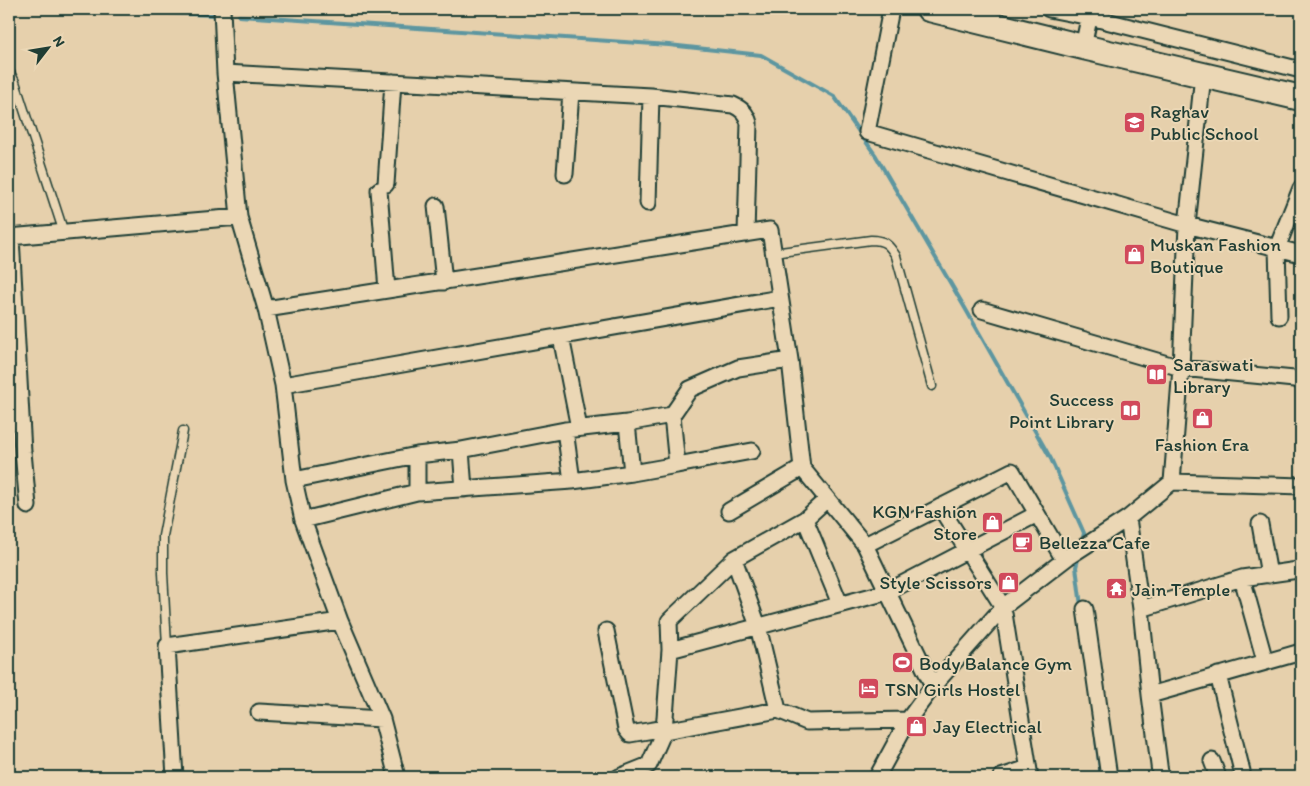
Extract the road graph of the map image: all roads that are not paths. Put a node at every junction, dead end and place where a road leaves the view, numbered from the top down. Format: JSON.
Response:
{"nodes":[{"id":1,"x":222,"y":9,"type":"edge"},
{"id":2,"x":892,"y":9,"type":"edge"},
{"id":3,"x":929,"y":9,"type":"edge"},
{"id":4,"x":1049,"y":9,"type":"edge"},
{"id":5,"x":1090,"y":13,"type":"edge"},
{"id":6,"x":1083,"y":47,"type":"junction"},
{"id":7,"x":1301,"y":70,"type":"edge"},
{"id":8,"x":9,"y":71,"type":"edge"},
{"id":9,"x":225,"y":73,"type":"junction"},
{"id":10,"x":1203,"y":75,"type":"junction"},
{"id":11,"x":393,"y":82,"type":"junction"},
{"id":12,"x":571,"y":92,"type":"junction"},
{"id":13,"x":651,"y":96,"type":"junction"},
{"id":14,"x":1301,"y":98,"type":"edge"},
{"id":15,"x":565,"y":174,"type":"dead end"},
{"id":16,"x":1301,"y":188,"type":"edge"},
{"id":17,"x":648,"y":203,"type":"dead end"},
{"id":18,"x":436,"y":206,"type":"dead end"},
{"id":19,"x":239,"y":217,"type":"junction"},
{"id":20,"x":1187,"y":225,"type":"junction"},
{"id":21,"x":64,"y":233,"type":"junction"},
{"id":22,"x":746,"y":234,"type":"junction"},
{"id":23,"x":10,"y":237,"type":"edge"},
{"id":24,"x":1277,"y":248,"type":"junction"},
{"id":25,"x":773,"y":254,"type":"junction"},
{"id":26,"x":1301,"y":254,"type":"edge"},
{"id":27,"x":444,"y":282,"type":"junction"},
{"id":28,"x":387,"y":290,"type":"junction"},
{"id":29,"x":780,"y":298,"type":"junction"},
{"id":30,"x":266,"y":310,"type":"junction"},
{"id":31,"x":982,"y":310,"type":"dead end"},
{"id":32,"x":1279,"y":316,"type":"dead end"},
{"id":33,"x":562,"y":337,"type":"junction"},
{"id":34,"x":790,"y":360,"type":"junction"},
{"id":35,"x":1181,"y":368,"type":"junction"},
{"id":36,"x":13,"y":372,"type":"edge"},
{"id":37,"x":1301,"y":381,"type":"edge"},
{"id":38,"x":283,"y":385,"type":"junction"},
{"id":39,"x":932,"y":386,"type":"dead end"},
{"id":40,"x":672,"y":416,"type":"junction"},
{"id":41,"x":627,"y":423,"type":"junction"},
{"id":42,"x":572,"y":429,"type":"junction"},
{"id":43,"x":183,"y":431,"type":"dead end"},
{"id":44,"x":461,"y":450,"type":"junction"},
{"id":45,"x":752,"y":451,"type":"dead end"},
{"id":46,"x":16,"y":453,"type":"edge"},
{"id":47,"x":417,"y":454,"type":"junction"},
{"id":48,"x":677,"y":465,"type":"junction"},
{"id":49,"x":802,"y":468,"type":"junction"},
{"id":50,"x":632,"y":473,"type":"junction"},
{"id":51,"x":294,"y":480,"type":"junction"},
{"id":52,"x":572,"y":481,"type":"junction"},
{"id":53,"x":1172,"y":482,"type":"junction"},
{"id":54,"x":1301,"y":486,"type":"edge"},
{"id":55,"x":464,"y":488,"type":"junction"},
{"id":56,"x":418,"y":492,"type":"junction"},
{"id":57,"x":827,"y":499,"type":"junction"},
{"id":58,"x":28,"y":506,"type":"dead end"},
{"id":59,"x":940,"y":507,"type":"junction"},
{"id":60,"x":729,"y":512,"type":"dead end"},
{"id":61,"x":1037,"y":514,"type":"junction"},
{"id":62,"x":1128,"y":518,"type":"junction"},
{"id":63,"x":805,"y":519,"type":"junction"},
{"id":64,"x":303,"y":520,"type":"junction"},
{"id":65,"x":1260,"y":524,"type":"dead end"},
{"id":66,"x":864,"y":545,"type":"junction"},
{"id":67,"x":968,"y":551,"type":"junction"},
{"id":68,"x":734,"y":559,"type":"junction"},
{"id":69,"x":1066,"y":559,"type":"junction"},
{"id":70,"x":1298,"y":570,"type":"dead end"},
{"id":71,"x":1269,"y":575,"type":"junction"},
{"id":72,"x":1242,"y":578,"type":"junction"},
{"id":73,"x":887,"y":592,"type":"junction"},
{"id":74,"x":840,"y":604,"type":"junction"},
{"id":75,"x":1003,"y":606,"type":"junction"},
{"id":76,"x":1085,"y":609,"type":"dead end"},
{"id":77,"x":1141,"y":609,"type":"junction"},
{"id":78,"x":340,"y":621,"type":"junction"},
{"id":79,"x":758,"y":626,"type":"junction"},
{"id":80,"x":606,"y":631,"type":"dead end"},
{"id":81,"x":167,"y":646,"type":"junction"},
{"id":82,"x":670,"y":650,"type":"junction"},
{"id":83,"x":1301,"y":652,"type":"edge"},
{"id":84,"x":1265,"y":661,"type":"junction"},
{"id":85,"x":1218,"y":675,"type":"junction"},
{"id":86,"x":933,"y":686,"type":"junction"},
{"id":87,"x":1150,"y":695,"type":"junction"},
{"id":88,"x":778,"y":710,"type":"junction"},
{"id":89,"x":259,"y":712,"type":"dead end"},
{"id":90,"x":382,"y":719,"type":"junction"},
{"id":91,"x":908,"y":720,"type":"junction"},
{"id":92,"x":665,"y":729,"type":"junction"},
{"id":93,"x":1212,"y":761,"type":"dead end"},
{"id":94,"x":1242,"y":771,"type":"dead end"},
{"id":95,"x":1029,"y":773,"type":"edge"},
{"id":96,"x":1160,"y":773,"type":"dead end"},
{"id":97,"x":175,"y":777,"type":"edge"},
{"id":98,"x":397,"y":777,"type":"edge"},
{"id":99,"x":622,"y":777,"type":"edge"},
{"id":100,"x":877,"y":777,"type":"edge"},
{"id":101,"x":1001,"y":777,"type":"edge"},
{"id":102,"x":1109,"y":777,"type":"edge"},
{"id":103,"x":1218,"y":777,"type":"edge"}],
"edges":[{"from":1,"to":9,"type":"street"},
{"from":2,"to":20,"type":"street"},
{"from":3,"to":6,"type":"main road"},
{"from":4,"to":5,"type":"street"},
{"from":5,"to":6,"type":"street"},
{"from":5,"to":7,"type":"street"},
{"from":6,"to":10,"type":"main road"},
{"from":8,"to":21,"type":"lane"},
{"from":9,"to":11,"type":"street"},
{"from":9,"to":19,"type":"street"},
{"from":10,"to":14,"type":"main road"},
{"from":10,"to":20,"type":"street"},
{"from":11,"to":12,"type":"street"},
{"from":11,"to":28,"type":"street"},
{"from":12,"to":13,"type":"street"},
{"from":12,"to":15,"type":"street"},
{"from":13,"to":17,"type":"street"},
{"from":13,"to":22,"type":"street"},
{"from":16,"to":24,"type":"street"},
{"from":18,"to":27,"type":"street"},
{"from":19,"to":21,"type":"street"},
{"from":19,"to":30,"type":"street"},
{"from":20,"to":24,"type":"street"},
{"from":20,"to":35,"type":"street"},
{"from":21,"to":23,"type":"street"},
{"from":22,"to":25,"type":"street"},
{"from":22,"to":27,"type":"street"},
{"from":23,"to":36,"type":"street"},
{"from":24,"to":26,"type":"street"},
{"from":24,"to":32,"type":"street"},
{"from":25,"to":29,"type":"street"},
{"from":25,"to":39,"type":"lane"},
{"from":27,"to":28,"type":"street"},
{"from":28,"to":30,"type":"street"},
{"from":29,"to":33,"type":"street"},
{"from":29,"to":34,"type":"street"},
{"from":30,"to":38,"type":"street"},
{"from":31,"to":35,"type":"street"},
{"from":33,"to":38,"type":"street"},
{"from":33,"to":42,"type":"street"},
{"from":34,"to":40,"type":"street"},
{"from":34,"to":49,"type":"street"},
{"from":35,"to":37,"type":"street"},
{"from":35,"to":53,"type":"street"},
{"from":36,"to":46,"type":"street"},
{"from":38,"to":51,"type":"street"},
{"from":40,"to":41,"type":"street"},
{"from":40,"to":48,"type":"street"},
{"from":41,"to":42,"type":"street"},
{"from":41,"to":50,"type":"street"},
{"from":42,"to":44,"type":"street"},
{"from":42,"to":52,"type":"street"},
{"from":43,"to":81,"type":"lane"},
{"from":44,"to":47,"type":"street"},
{"from":44,"to":55,"type":"street"},
{"from":45,"to":48,"type":"street"},
{"from":46,"to":58,"type":"street"},
{"from":47,"to":51,"type":"street"},
{"from":47,"to":56,"type":"street"},
{"from":48,"to":50,"type":"street"},
{"from":49,"to":57,"type":"street"},
{"from":49,"to":60,"type":"street"},
{"from":50,"to":52,"type":"street"},
{"from":51,"to":64,"type":"street"},
{"from":52,"to":55,"type":"street"},
{"from":53,"to":54,"type":"street"},
{"from":53,"to":62,"type":"street"},
{"from":55,"to":56,"type":"street"},
{"from":56,"to":64,"type":"street"},
{"from":57,"to":63,"type":"street"},
{"from":57,"to":66,"type":"street"},
{"from":59,"to":61,"type":"street"},
{"from":59,"to":66,"type":"street"},
{"from":59,"to":67,"type":"street"},
{"from":61,"to":67,"type":"street"},
{"from":61,"to":69,"type":"street"},
{"from":62,"to":69,"type":"street"},
{"from":62,"to":77,"type":"street"},
{"from":63,"to":68,"type":"street"},
{"from":63,"to":74,"type":"street"},
{"from":64,"to":78,"type":"street"},
{"from":65,"to":71,"type":"street"},
{"from":66,"to":73,"type":"street"},
{"from":67,"to":73,"type":"street"},
{"from":67,"to":75,"type":"street"},
{"from":68,"to":79,"type":"street"},
{"from":68,"to":82,"type":"street"},
{"from":69,"to":75,"type":"street"},
{"from":70,"to":71,"type":"street"},
{"from":71,"to":72,"type":"street"},
{"from":72,"to":77,"type":"street"},
{"from":72,"to":84,"type":"street"},
{"from":73,"to":74,"type":"street"},
{"from":73,"to":86,"type":"street"},
{"from":74,"to":79,"type":"street"},
{"from":75,"to":86,"type":"street"},
{"from":75,"to":95,"type":"street"},
{"from":76,"to":102,"type":"street"},
{"from":77,"to":87,"type":"street"},
{"from":78,"to":81,"type":"street"},
{"from":78,"to":90,"type":"street"},
{"from":79,"to":82,"type":"street"},
{"from":79,"to":88,"type":"street"},
{"from":80,"to":92,"type":"street"},
{"from":81,"to":97,"type":"street"},
{"from":82,"to":92,"type":"street"},
{"from":83,"to":84,"type":"street"},
{"from":84,"to":85,"type":"street"},
{"from":85,"to":87,"type":"street"},
{"from":85,"to":94,"type":"street"},
{"from":86,"to":91,"type":"street"},
{"from":87,"to":96,"type":"street"},
{"from":88,"to":91,"type":"street"},
{"from":88,"to":92,"type":"street"},
{"from":89,"to":90,"type":"street"},
{"from":90,"to":98,"type":"street"},
{"from":91,"to":100,"type":"street"},
{"from":92,"to":99,"type":"street"},
{"from":93,"to":103,"type":"street"},
{"from":95,"to":101,"type":"street"}]}
